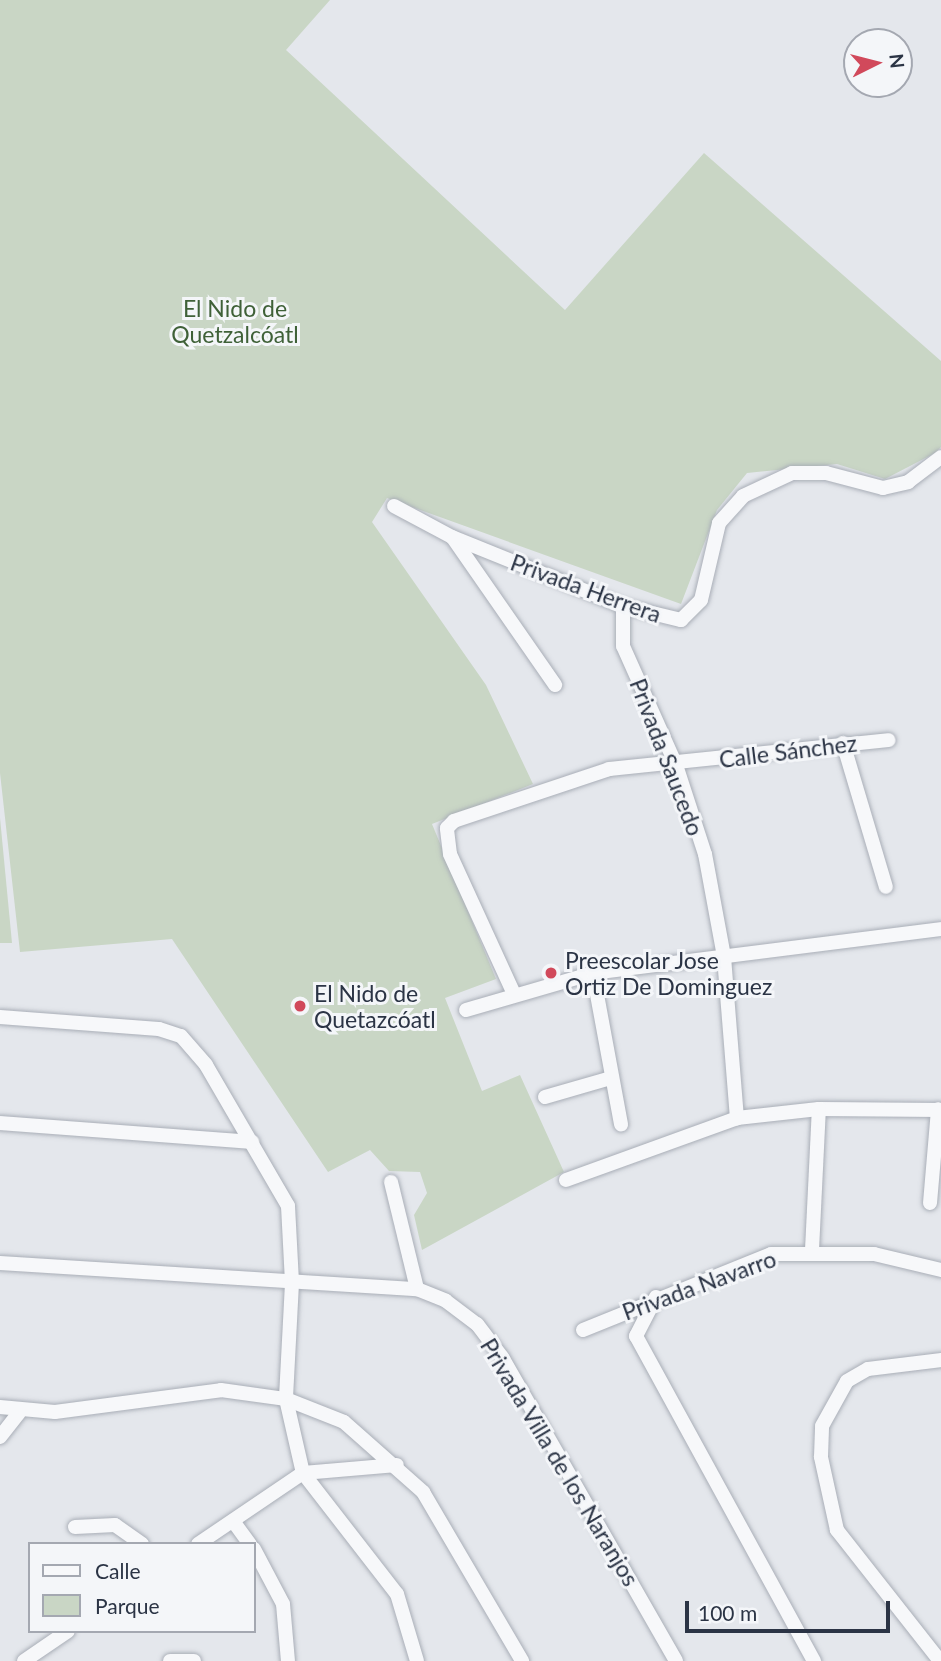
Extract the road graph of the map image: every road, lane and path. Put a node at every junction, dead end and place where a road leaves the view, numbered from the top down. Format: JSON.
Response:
{"nodes":[{"id":1,"x":941,"y":457,"type":"edge"},
{"id":2,"x":394,"y":506,"type":"dead end"},
{"id":3,"x":452,"y":537,"type":"junction"},
{"id":4,"x":623,"y":606,"type":"junction"},
{"id":5,"x":555,"y":685,"type":"dead end"},
{"id":6,"x":889,"y":740,"type":"dead end"},
{"id":7,"x":843,"y":743,"type":"junction"},
{"id":8,"x":676,"y":765,"type":"junction"},
{"id":9,"x":886,"y":887,"type":"dead end"},
{"id":10,"x":941,"y":929,"type":"edge"},
{"id":11,"x":724,"y":957,"type":"junction"},
{"id":12,"x":593,"y":973,"type":"junction"},
{"id":13,"x":514,"y":994,"type":"junction"},
{"id":14,"x":466,"y":1010,"type":"dead end"},
{"id":15,"x":0,"y":1017,"type":"edge"},
{"id":16,"x":611,"y":1078,"type":"junction"},
{"id":17,"x":545,"y":1097,"type":"dead end"},
{"id":18,"x":819,"y":1109,"type":"junction"},
{"id":19,"x":939,"y":1110,"type":"edge"},
{"id":20,"x":737,"y":1118,"type":"junction"},
{"id":21,"x":0,"y":1123,"type":"edge"},
{"id":22,"x":621,"y":1124,"type":"dead end"},
{"id":23,"x":252,"y":1142,"type":"junction"},
{"id":24,"x":566,"y":1180,"type":"dead end"},
{"id":25,"x":391,"y":1182,"type":"dead end"},
{"id":26,"x":930,"y":1203,"type":"dead end"},
{"id":27,"x":813,"y":1250,"type":"junction"},
{"id":28,"x":0,"y":1263,"type":"edge"},
{"id":29,"x":941,"y":1270,"type":"edge"},
{"id":30,"x":292,"y":1283,"type":"junction"},
{"id":31,"x":417,"y":1289,"type":"junction"},
{"id":32,"x":656,"y":1297,"type":"junction"},
{"id":33,"x":583,"y":1330,"type":"dead end"},
{"id":34,"x":941,"y":1360,"type":"edge"},
{"id":35,"x":286,"y":1399,"type":"junction"},
{"id":36,"x":0,"y":1407,"type":"edge"},
{"id":37,"x":19,"y":1413,"type":"junction"},
{"id":38,"x":0,"y":1437,"type":"edge"},
{"id":39,"x":397,"y":1465,"type":"junction"},
{"id":40,"x":303,"y":1474,"type":"junction"},
{"id":41,"x":233,"y":1521,"type":"junction"},
{"id":42,"x":75,"y":1527,"type":"dead end"},
{"id":43,"x":139,"y":1542,"type":"edge"},
{"id":44,"x":201,"y":1542,"type":"edge"},
{"id":45,"x":249,"y":1542,"type":"edge"},
{"id":46,"x":256,"y":1553,"type":"edge"},
{"id":47,"x":65,"y":1633,"type":"edge"},
{"id":48,"x":23,"y":1661,"type":"edge"},
{"id":49,"x":170,"y":1661,"type":"edge"},
{"id":50,"x":194,"y":1661,"type":"edge"},
{"id":51,"x":288,"y":1661,"type":"edge"},
{"id":52,"x":417,"y":1661,"type":"edge"},
{"id":53,"x":522,"y":1661,"type":"edge"},
{"id":54,"x":677,"y":1661,"type":"edge"},
{"id":55,"x":814,"y":1661,"type":"edge"},
{"id":56,"x":940,"y":1661,"type":"edge"}],
"edges":[{"from":1,"to":4,"type":"street","name":"Privada Herrera"},
{"from":2,"to":3,"type":"street","name":"Privada Herrera"},
{"from":3,"to":4,"type":"street","name":"Privada Herrera"},
{"from":3,"to":5,"type":"street"},
{"from":4,"to":8,"type":"street","name":"Privada Saucedo"},
{"from":6,"to":7,"type":"street","name":"Calle Sánchez"},
{"from":7,"to":8,"type":"street","name":"Calle Sánchez"},
{"from":7,"to":9,"type":"street"},
{"from":8,"to":11,"type":"street","name":"Privada Saucedo"},
{"from":8,"to":13,"type":"street","name":"Calle Sánchez"},
{"from":10,"to":11,"type":"street"},
{"from":11,"to":12,"type":"street"},
{"from":11,"to":20,"type":"street","name":"Privada Saucedo"},
{"from":12,"to":13,"type":"street"},
{"from":12,"to":16,"type":"street"},
{"from":13,"to":14,"type":"street"},
{"from":15,"to":23,"type":"street"},
{"from":16,"to":17,"type":"street"},
{"from":16,"to":22,"type":"street"},
{"from":18,"to":19,"type":"street"},
{"from":18,"to":20,"type":"street"},
{"from":18,"to":27,"type":"street"},
{"from":19,"to":26,"type":"street"},
{"from":20,"to":24,"type":"street"},
{"from":21,"to":23,"type":"street"},
{"from":23,"to":30,"type":"street"},
{"from":25,"to":31,"type":"street"},
{"from":27,"to":29,"type":"street","name":"Privada Navarro"},
{"from":27,"to":32,"type":"street","name":"Privada Navarro"},
{"from":28,"to":30,"type":"street","name":"Privada Villa de los Naranjos"},
{"from":30,"to":31,"type":"street","name":"Privada Villa de los Naranjos"},
{"from":30,"to":35,"type":"street"},
{"from":31,"to":54,"type":"street","name":"Privada Villa de los Naranjos"},
{"from":32,"to":33,"type":"street","name":"Privada Navarro"},
{"from":32,"to":55,"type":"street"},
{"from":34,"to":56,"type":"street"},
{"from":35,"to":37,"type":"street"},
{"from":35,"to":39,"type":"street"},
{"from":35,"to":40,"type":"street"},
{"from":36,"to":37,"type":"street"},
{"from":37,"to":38,"type":"street"},
{"from":39,"to":40,"type":"street"},
{"from":39,"to":53,"type":"street"},
{"from":40,"to":41,"type":"street"},
{"from":40,"to":52,"type":"street"},
{"from":41,"to":44,"type":"street"},
{"from":41,"to":45,"type":"street"},
{"from":42,"to":43,"type":"street"},
{"from":46,"to":51,"type":"street"},
{"from":47,"to":48,"type":"street"},
{"from":49,"to":50,"type":"street"}]}
